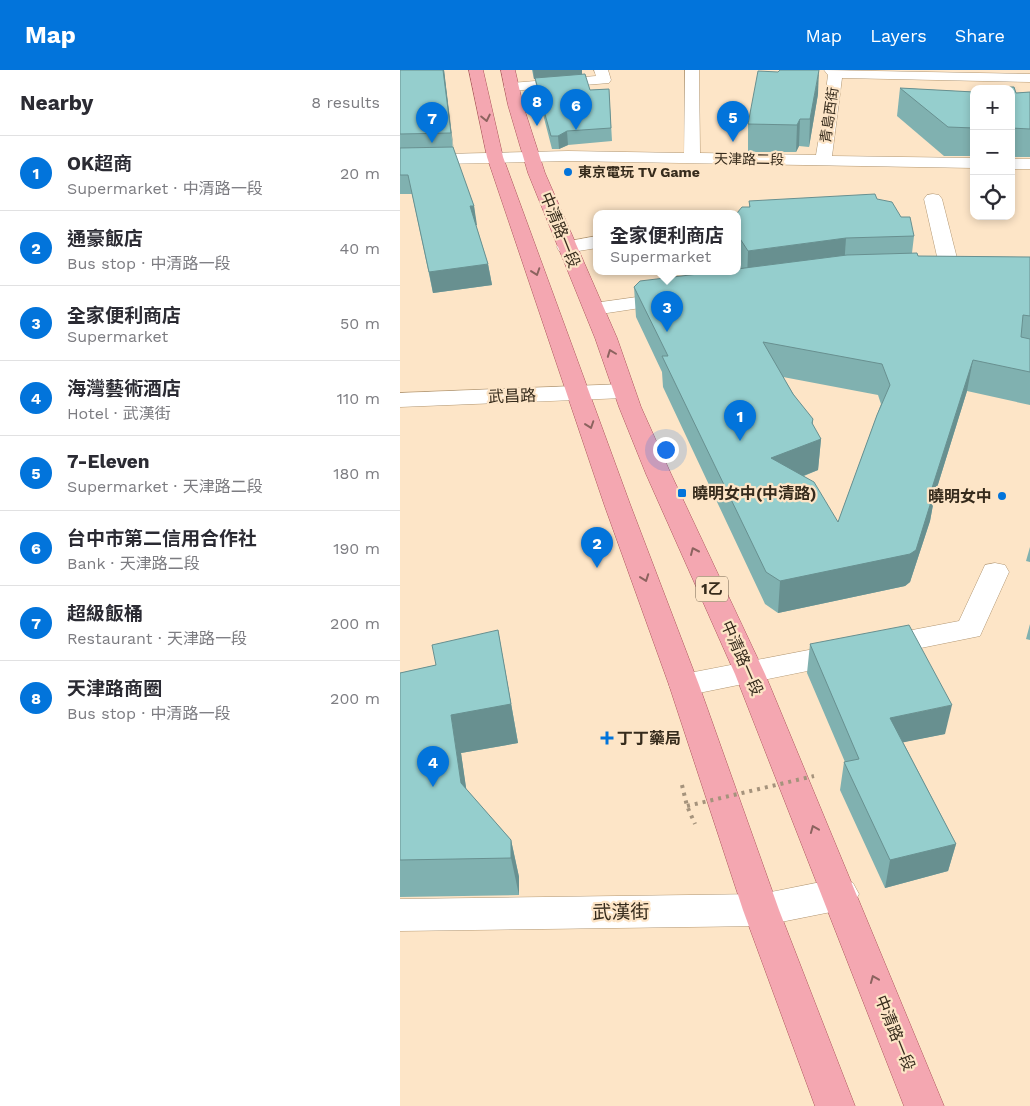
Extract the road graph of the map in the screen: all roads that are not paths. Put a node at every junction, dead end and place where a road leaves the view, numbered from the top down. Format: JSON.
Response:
{"nodes":[{"id":1,"x":476,"y":70,"type":"edge"},
{"id":2,"x":601,"y":70,"type":"edge"},
{"id":3,"x":692,"y":70,"type":"edge"},
{"id":4,"x":833,"y":72,"type":"edge"},
{"id":5,"x":965,"y":76,"type":"junction"},
{"id":6,"x":1030,"y":78,"type":"edge"},
{"id":7,"x":509,"y":79,"type":"edge"},
{"id":8,"x":970,"y":91,"type":"edge"},
{"id":9,"x":530,"y":156,"type":"junction"},
{"id":10,"x":494,"y":157,"type":"junction"},
{"id":11,"x":692,"y":158,"type":"junction"},
{"id":12,"x":400,"y":160,"type":"edge"},
{"id":13,"x":823,"y":160,"type":"junction"},
{"id":14,"x":970,"y":163,"type":"edge"},
{"id":15,"x":1015,"y":164,"type":"edge"},
{"id":16,"x":1030,"y":164,"type":"edge"},
{"id":17,"x":933,"y":200,"type":"dead end"},
{"id":18,"x":593,"y":243,"type":"edge"},
{"id":19,"x":566,"y":247,"type":"junction"},
{"id":20,"x":970,"y":274,"type":"edge"},
{"id":21,"x":693,"y":296,"type":"edge"},
{"id":22,"x":594,"y":309,"type":"junction"},
{"id":23,"x":624,"y":391,"type":"junction"},
{"id":24,"x":578,"y":394,"type":"junction"},
{"id":25,"x":400,"y":400,"type":"edge"},
{"id":26,"x":995,"y":572,"type":"dead end"},
{"id":27,"x":749,"y":671,"type":"junction"},
{"id":28,"x":684,"y":685,"type":"junction"},
{"id":29,"x":841,"y":894,"type":"junction"},
{"id":30,"x":761,"y":910,"type":"junction"},
{"id":31,"x":400,"y":915,"type":"edge"},
{"id":32,"x":835,"y":1106,"type":"edge"},
{"id":33,"x":924,"y":1106,"type":"edge"}],
"edges":[{"from":1,"to":10,"type":"main road","one_way":true},
{"from":2,"to":7,"type":"street"},
{"from":3,"to":11,"type":"street"},
{"from":4,"to":5,"type":"street"},
{"from":4,"to":13,"type":"street","name":"青島西街"},
{"from":5,"to":6,"type":"street"},
{"from":5,"to":8,"type":"street"},
{"from":7,"to":9,"type":"main road","name":"中清路一段","number":"1乙"},
{"from":9,"to":10,"type":"street","name":"天津路二段"},
{"from":9,"to":11,"type":"street","name":"天津路二段"},
{"from":9,"to":19,"type":"main road","name":"中清路一段","number":"1乙"},
{"from":10,"to":12,"type":"street","name":"天津路二段"},
{"from":10,"to":24,"type":"main road","one_way":true},
{"from":11,"to":13,"type":"street","name":"天津路二段"},
{"from":13,"to":14,"type":"street","name":"天津路二段"},
{"from":15,"to":16,"type":"street"},
{"from":17,"to":20,"type":"street"},
{"from":18,"to":19,"type":"street"},
{"from":19,"to":22,"type":"main road","name":"中清路一段","number":"1乙"},
{"from":21,"to":22,"type":"street"},
{"from":23,"to":22,"type":"main road","name":"中清路一段","number":"1乙","one_way":true},
{"from":23,"to":24,"type":"street","name":"武昌路"},
{"from":27,"to":23,"type":"main road","name":"中清路一段","number":"1乙","one_way":true},
{"from":24,"to":25,"type":"street","name":"武昌路"},
{"from":24,"to":28,"type":"main road","one_way":true},
{"from":26,"to":27,"type":"street"},
{"from":27,"to":28,"type":"street"},
{"from":29,"to":27,"type":"main road","name":"中清路一段","number":"1乙","one_way":true},
{"from":28,"to":30,"type":"main road"},
{"from":29,"to":30,"type":"street","name":"武漢街"},
{"from":33,"to":29,"type":"main road","name":"中清路一段","number":"1乙","one_way":true},
{"from":30,"to":31,"type":"street","name":"武漢街"},
{"from":30,"to":32,"type":"main road"}]}
